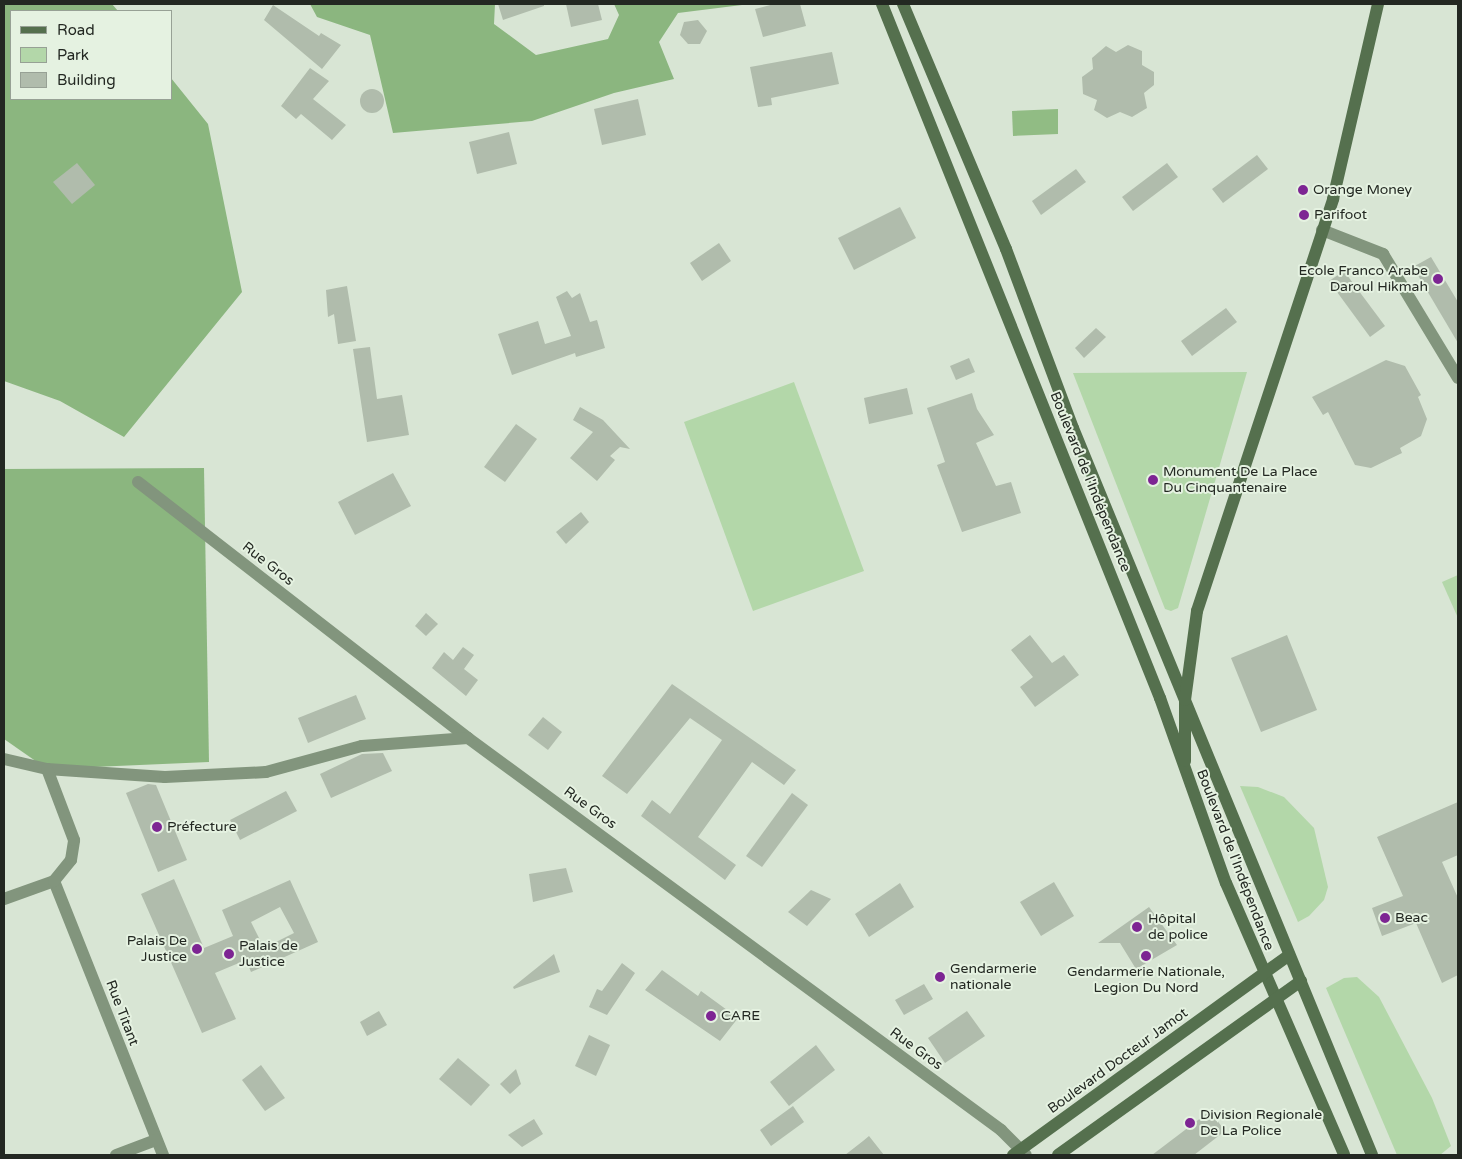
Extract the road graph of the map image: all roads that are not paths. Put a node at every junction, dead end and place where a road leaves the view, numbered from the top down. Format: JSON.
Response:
{"nodes":[{"id":1,"x":882,"y":4,"type":"edge"},
{"id":2,"x":903,"y":4,"type":"edge"},
{"id":3,"x":1378,"y":4,"type":"edge"},
{"id":4,"x":1322,"y":230,"type":"junction"},
{"id":5,"x":1458,"y":378,"type":"edge"},
{"id":6,"x":138,"y":482,"type":"dead end"},
{"id":7,"x":1185,"y":700,"type":"junction"},
{"id":8,"x":468,"y":738,"type":"junction"},
{"id":9,"x":4,"y":759,"type":"edge"},
{"id":10,"x":47,"y":769,"type":"junction"},
{"id":11,"x":1185,"y":772,"type":"junction"},
{"id":12,"x":54,"y":881,"type":"junction"},
{"id":13,"x":4,"y":899,"type":"edge"},
{"id":14,"x":1289,"y":955,"type":"junction"},
{"id":15,"x":1263,"y":975,"type":"junction"},
{"id":16,"x":1301,"y":981,"type":"junction"},
{"id":17,"x":1275,"y":1000,"type":"junction"},
{"id":18,"x":156,"y":1140,"type":"junction"},
{"id":19,"x":1020,"y":1153,"type":"edge"},
{"id":20,"x":116,"y":1155,"type":"edge"},
{"id":21,"x":163,"y":1155,"type":"edge"},
{"id":22,"x":1058,"y":1155,"type":"edge"},
{"id":23,"x":1344,"y":1155,"type":"edge"},
{"id":24,"x":1372,"y":1155,"type":"edge"}],
"edges":[{"from":1,"to":11,"type":"main road","name":"Boulevard de l'Indépendance"},
{"from":2,"to":7,"type":"main road","name":"Boulevard de l'Indépendance"},
{"from":3,"to":4,"type":"main road"},
{"from":4,"to":5,"type":"street"},
{"from":4,"to":7,"type":"main road"},
{"from":6,"to":8,"type":"street","name":"Rue Gros"},
{"from":7,"to":11,"type":"main road"},
{"from":7,"to":14,"type":"main road","name":"Boulevard de l'Indépendance"},
{"from":8,"to":10,"type":"street"},
{"from":8,"to":19,"type":"street","name":"Rue Gros"},
{"from":9,"to":10,"type":"street"},
{"from":10,"to":12,"type":"street"},
{"from":11,"to":15,"type":"main road","name":"Boulevard de l'Indépendance"},
{"from":12,"to":13,"type":"street"},
{"from":12,"to":18,"type":"street","name":"Rue Titant"},
{"from":14,"to":15,"type":"main road","name":"Boulevard Docteur Jamot"},
{"from":14,"to":16,"type":"main road","name":"Boulevard de l'Indépendance"},
{"from":15,"to":17,"type":"main road","name":"Boulevard de l'Indépendance"},
{"from":15,"to":19,"type":"main road","name":"Boulevard Docteur Jamot"},
{"from":16,"to":17,"type":"main road"},
{"from":16,"to":24,"type":"main road","name":"Boulevard de l'Indépendance"},
{"from":17,"to":22,"type":"main road"},
{"from":17,"to":23,"type":"main road","name":"Boulevard de l'Indépendance"},
{"from":18,"to":20,"type":"street"},
{"from":18,"to":21,"type":"street","name":"Rue Titant"}]}
